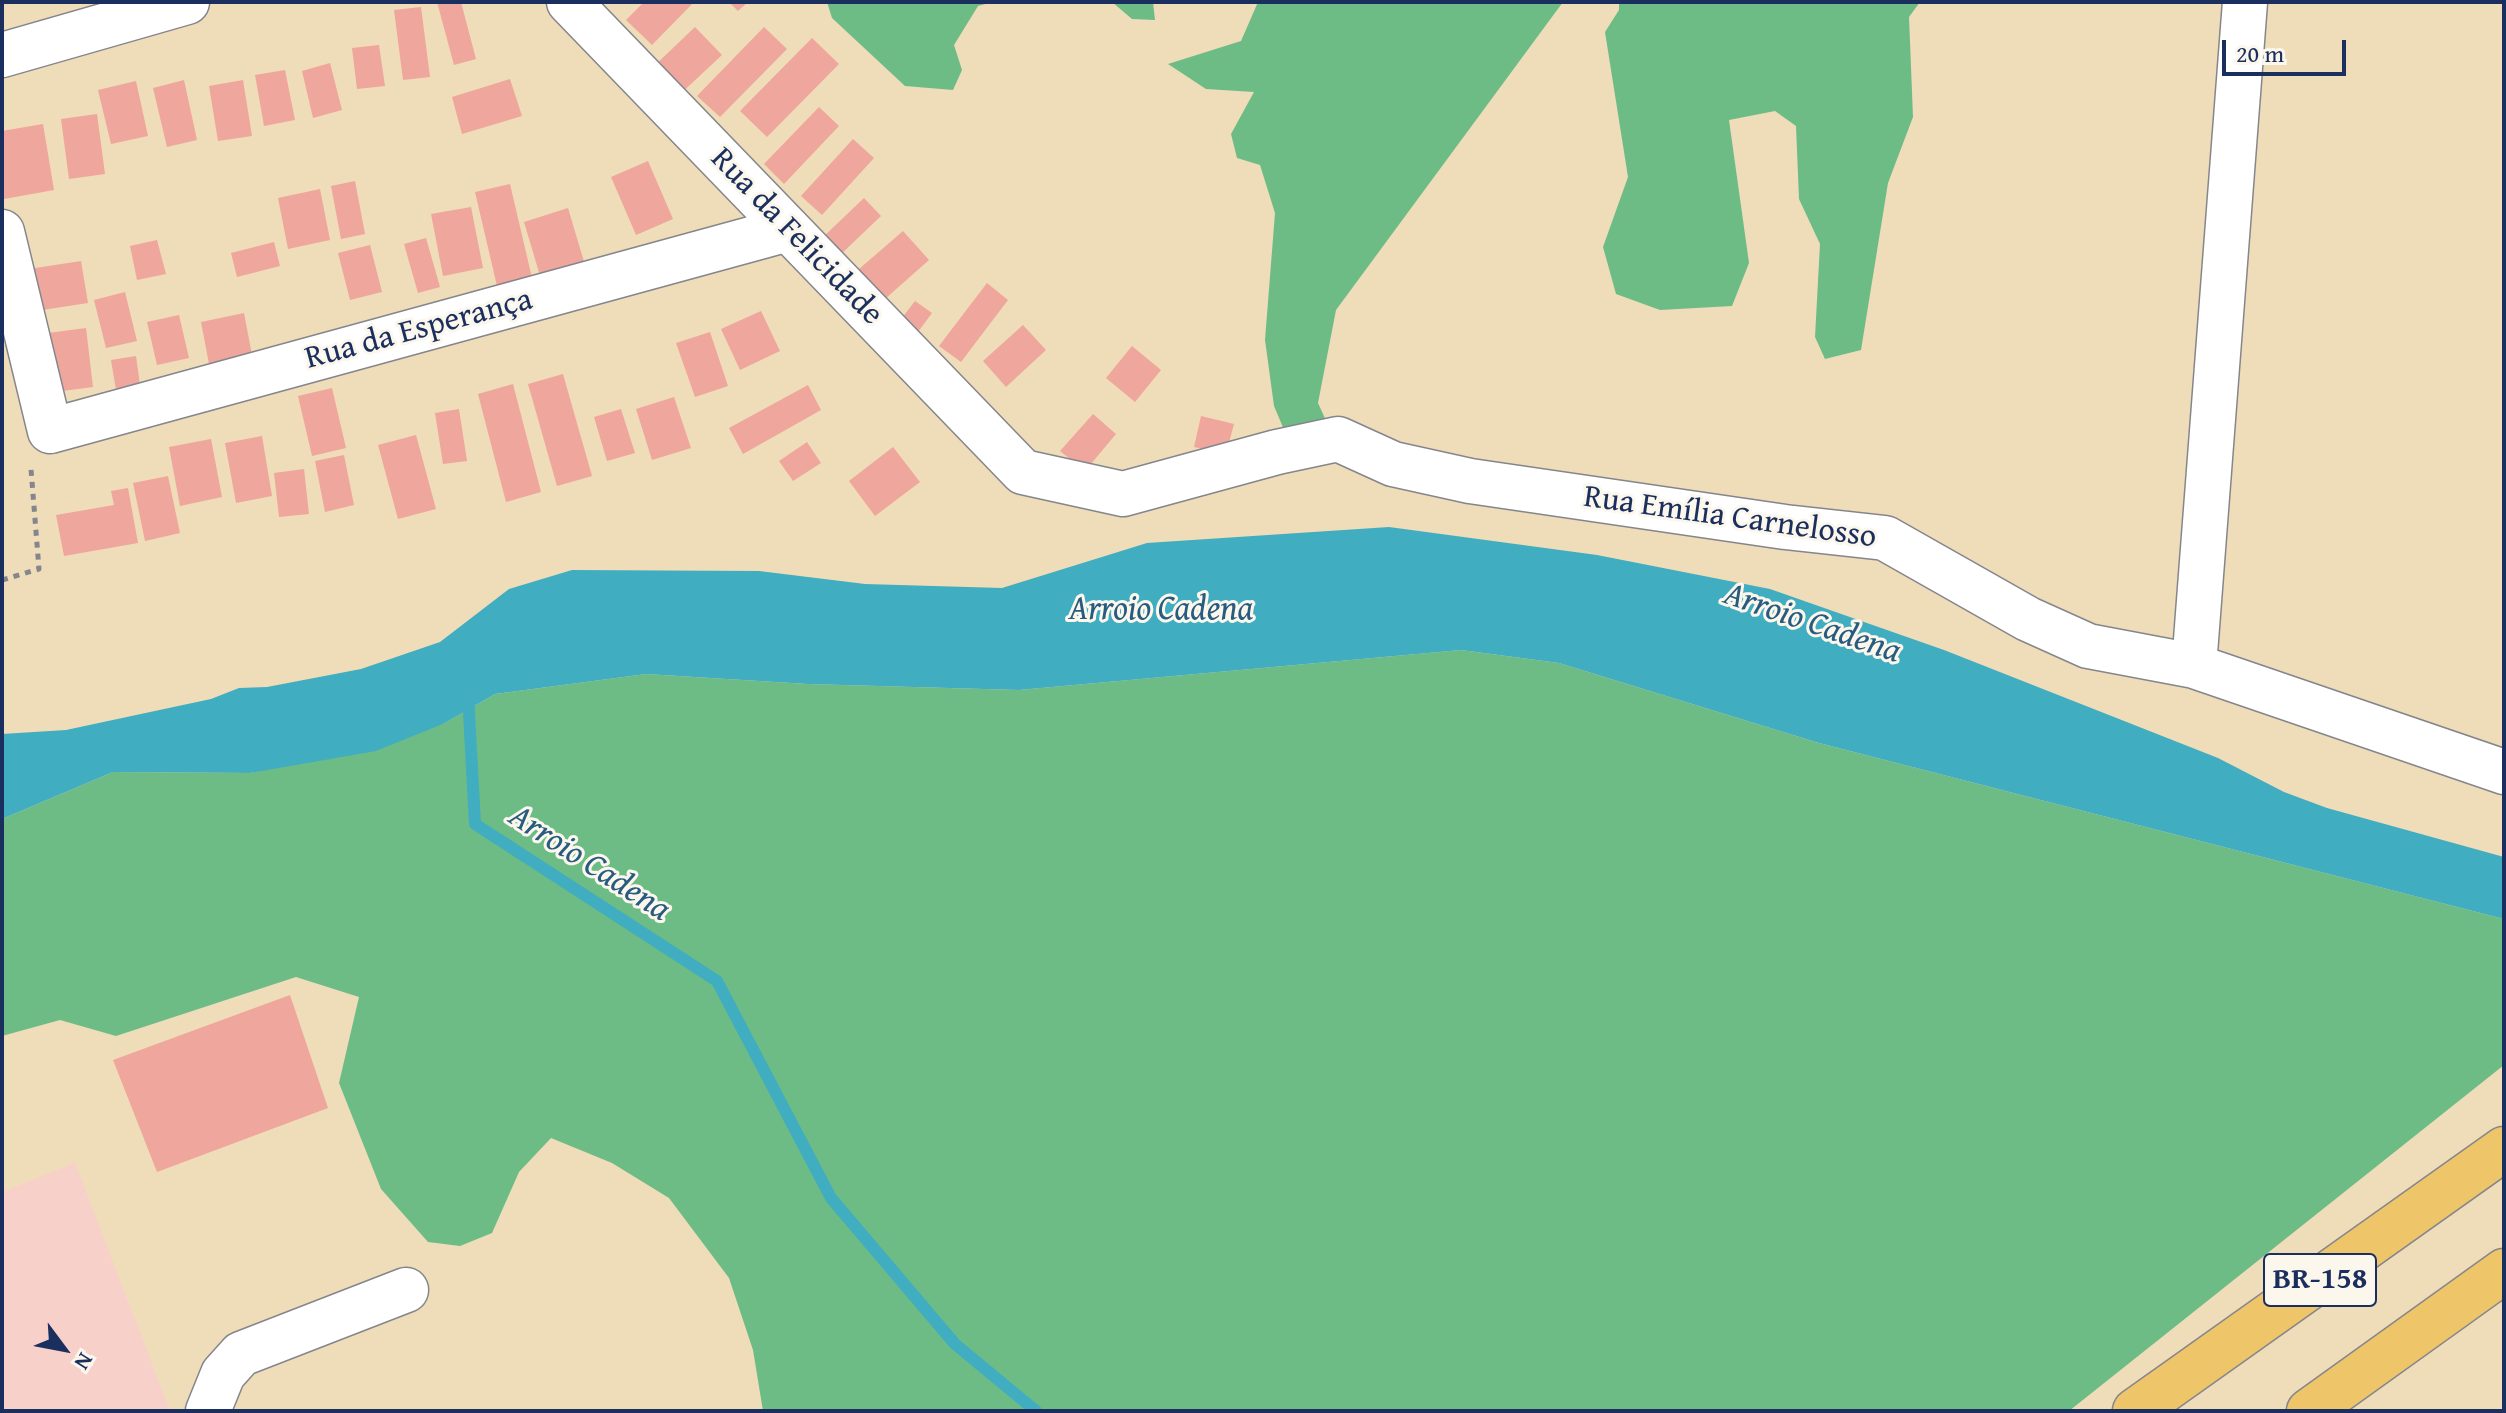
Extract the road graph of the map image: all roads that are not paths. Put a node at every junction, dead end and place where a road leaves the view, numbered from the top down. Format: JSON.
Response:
{"nodes":[{"id":1,"x":187,"y":2,"type":"edge"},
{"id":2,"x":569,"y":2,"type":"edge"},
{"id":3,"x":2245,"y":2,"type":"edge"},
{"id":4,"x":2,"y":55,"type":"edge"},
{"id":5,"x":788,"y":229,"type":"junction"},
{"id":6,"x":2,"y":232,"type":"edge"},
{"id":7,"x":1023,"y":472,"type":"joint"},
{"id":8,"x":2194,"y":666,"type":"junction"},
{"id":9,"x":2504,"y":772,"type":"edge"},
{"id":10,"x":2504,"y":1149,"type":"edge"},
{"id":11,"x":2504,"y":1271,"type":"edge"},
{"id":12,"x":406,"y":1290,"type":"dead end"},
{"id":13,"x":208,"y":1411,"type":"edge"},
{"id":14,"x":2135,"y":1411,"type":"edge"},
{"id":15,"x":2309,"y":1411,"type":"edge"}],
"edges":[{"from":1,"to":4,"type":"street"},
{"from":2,"to":5,"type":"street","name":"Rua da Felicidade"},
{"from":3,"to":8,"type":"street"},
{"from":5,"to":6,"type":"street","name":"Rua da Esperança"},
{"from":5,"to":7,"type":"street","name":"Rua da Felicidade"},
{"from":7,"to":8,"type":"street","name":"Rua Emília Carnelosso"},
{"from":8,"to":9,"type":"street","name":"Rua Emília Carnelosso"},
{"from":10,"to":14,"type":"highway","number":"BR-158"},
{"from":11,"to":15,"type":"highway","number":"BR-158"},
{"from":12,"to":13,"type":"street"}]}
